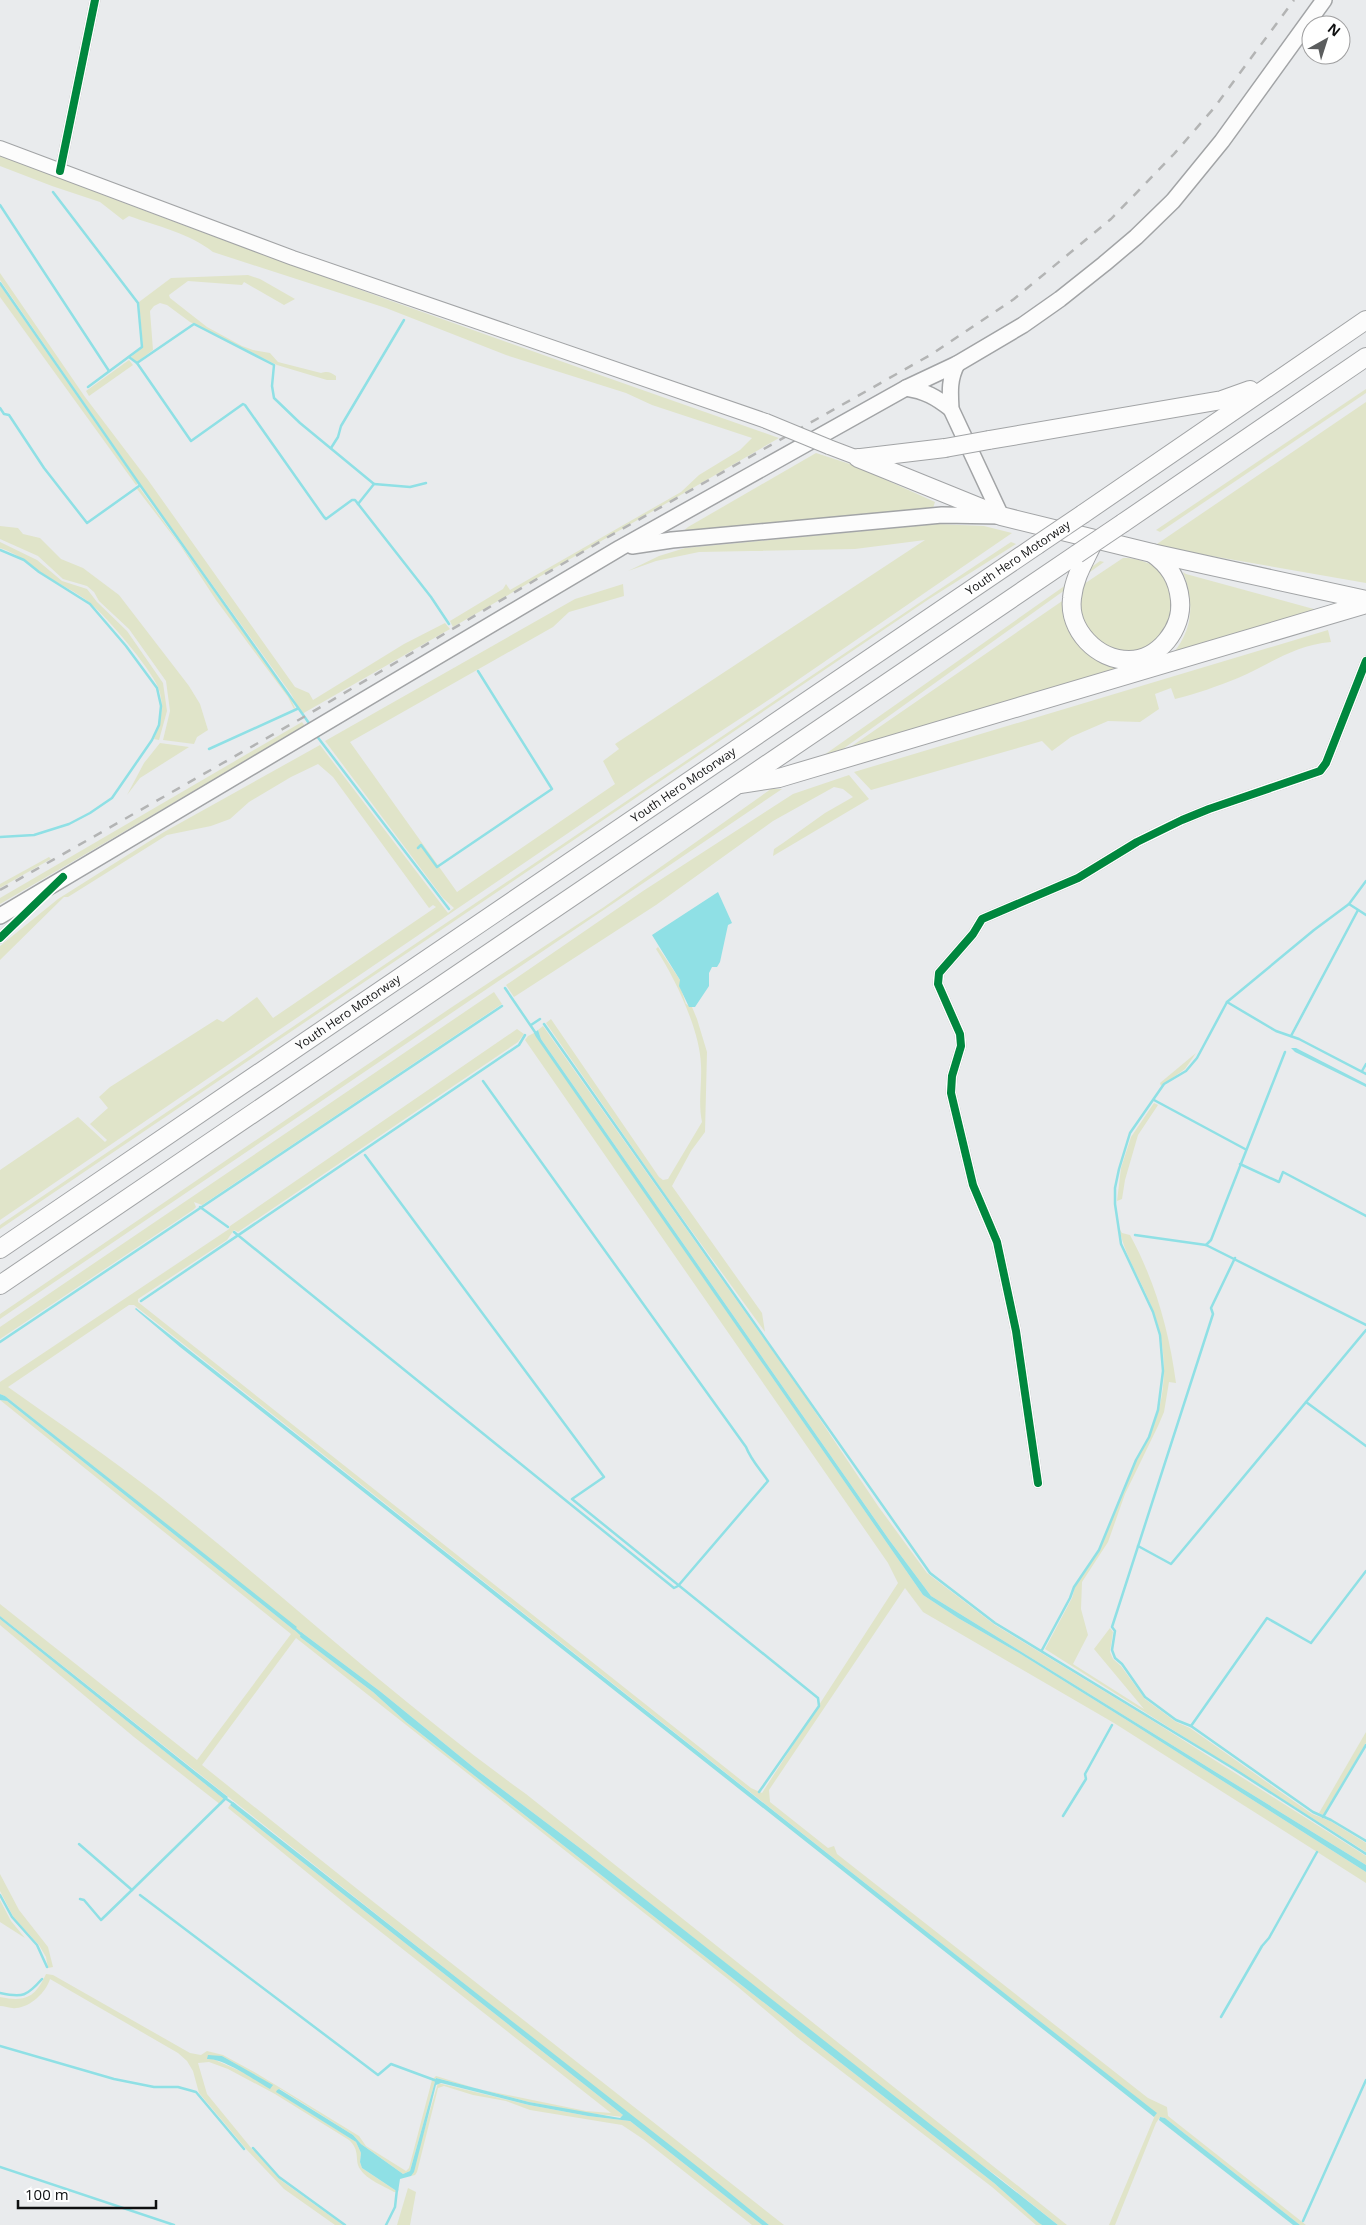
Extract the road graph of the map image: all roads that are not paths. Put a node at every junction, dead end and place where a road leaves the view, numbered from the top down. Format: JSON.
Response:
{"nodes":[{"id":1,"x":95,"y":0,"type":"edge"},
{"id":2,"x":1324,"y":0,"type":"edge"},
{"id":3,"x":0,"y":148,"type":"edge"},
{"id":4,"x":60,"y":171,"type":"junction"},
{"id":5,"x":1366,"y":320,"type":"edge"},
{"id":6,"x":1366,"y":357,"type":"edge"},
{"id":7,"x":957,"y":364,"type":"junction"},
{"id":8,"x":1276,"y":380,"type":"junction"},
{"id":9,"x":906,"y":388,"type":"junction"},
{"id":10,"x":951,"y":409,"type":"junction"},
{"id":11,"x":858,"y":458,"type":"junction"},
{"id":12,"x":1001,"y":516,"type":"junction"},
{"id":13,"x":620,"y":548,"type":"junction"},
{"id":14,"x":1086,"y":551,"type":"junction"},
{"id":15,"x":1152,"y":553,"type":"junction"},
{"id":16,"x":1366,"y":600,"type":"edge"},
{"id":17,"x":1366,"y":604,"type":"edge"},
{"id":18,"x":1366,"y":661,"type":"edge"},
{"id":19,"x":735,"y":785,"type":"junction"},
{"id":20,"x":63,"y":877,"type":"junction"},
{"id":21,"x":0,"y":916,"type":"edge"},
{"id":22,"x":0,"y":938,"type":"edge"},
{"id":23,"x":0,"y":1249,"type":"edge"},
{"id":24,"x":0,"y":1285,"type":"edge"},
{"id":25,"x":1038,"y":1483,"type":"dead end"}],
"edges":[{"from":1,"to":4,"type":"street"},
{"from":2,"to":7,"type":"main road"},
{"from":3,"to":4,"type":"main road"},
{"from":4,"to":11,"type":"main road","bridge":true},
{"from":5,"to":8,"type":"highway","name":"Youth Hero Motorway"},
{"from":6,"to":14,"type":"highway","bridge":true},
{"from":7,"to":9,"type":"main road"},
{"from":7,"to":10,"type":"main road"},
{"from":8,"to":11,"type":"highway","bridge":true},
{"from":8,"to":23,"type":"highway","name":"Youth Hero Motorway","bridge":true},
{"from":9,"to":10,"type":"main road"},
{"from":9,"to":13,"type":"main road"},
{"from":10,"to":12,"type":"main road"},
{"from":11,"to":12,"type":"highway"},
{"from":12,"to":13,"type":"main road"},
{"from":12,"to":15,"type":"highway"},
{"from":13,"to":20,"type":"main road"},
{"from":14,"to":15,"type":"highway"},
{"from":14,"to":19,"type":"highway"},
{"from":15,"to":16,"type":"highway"},
{"from":17,"to":19,"type":"highway"},
{"from":18,"to":25,"type":"street"},
{"from":19,"to":24,"type":"highway"},
{"from":20,"to":21,"type":"main road"},
{"from":20,"to":22,"type":"street"}]}
